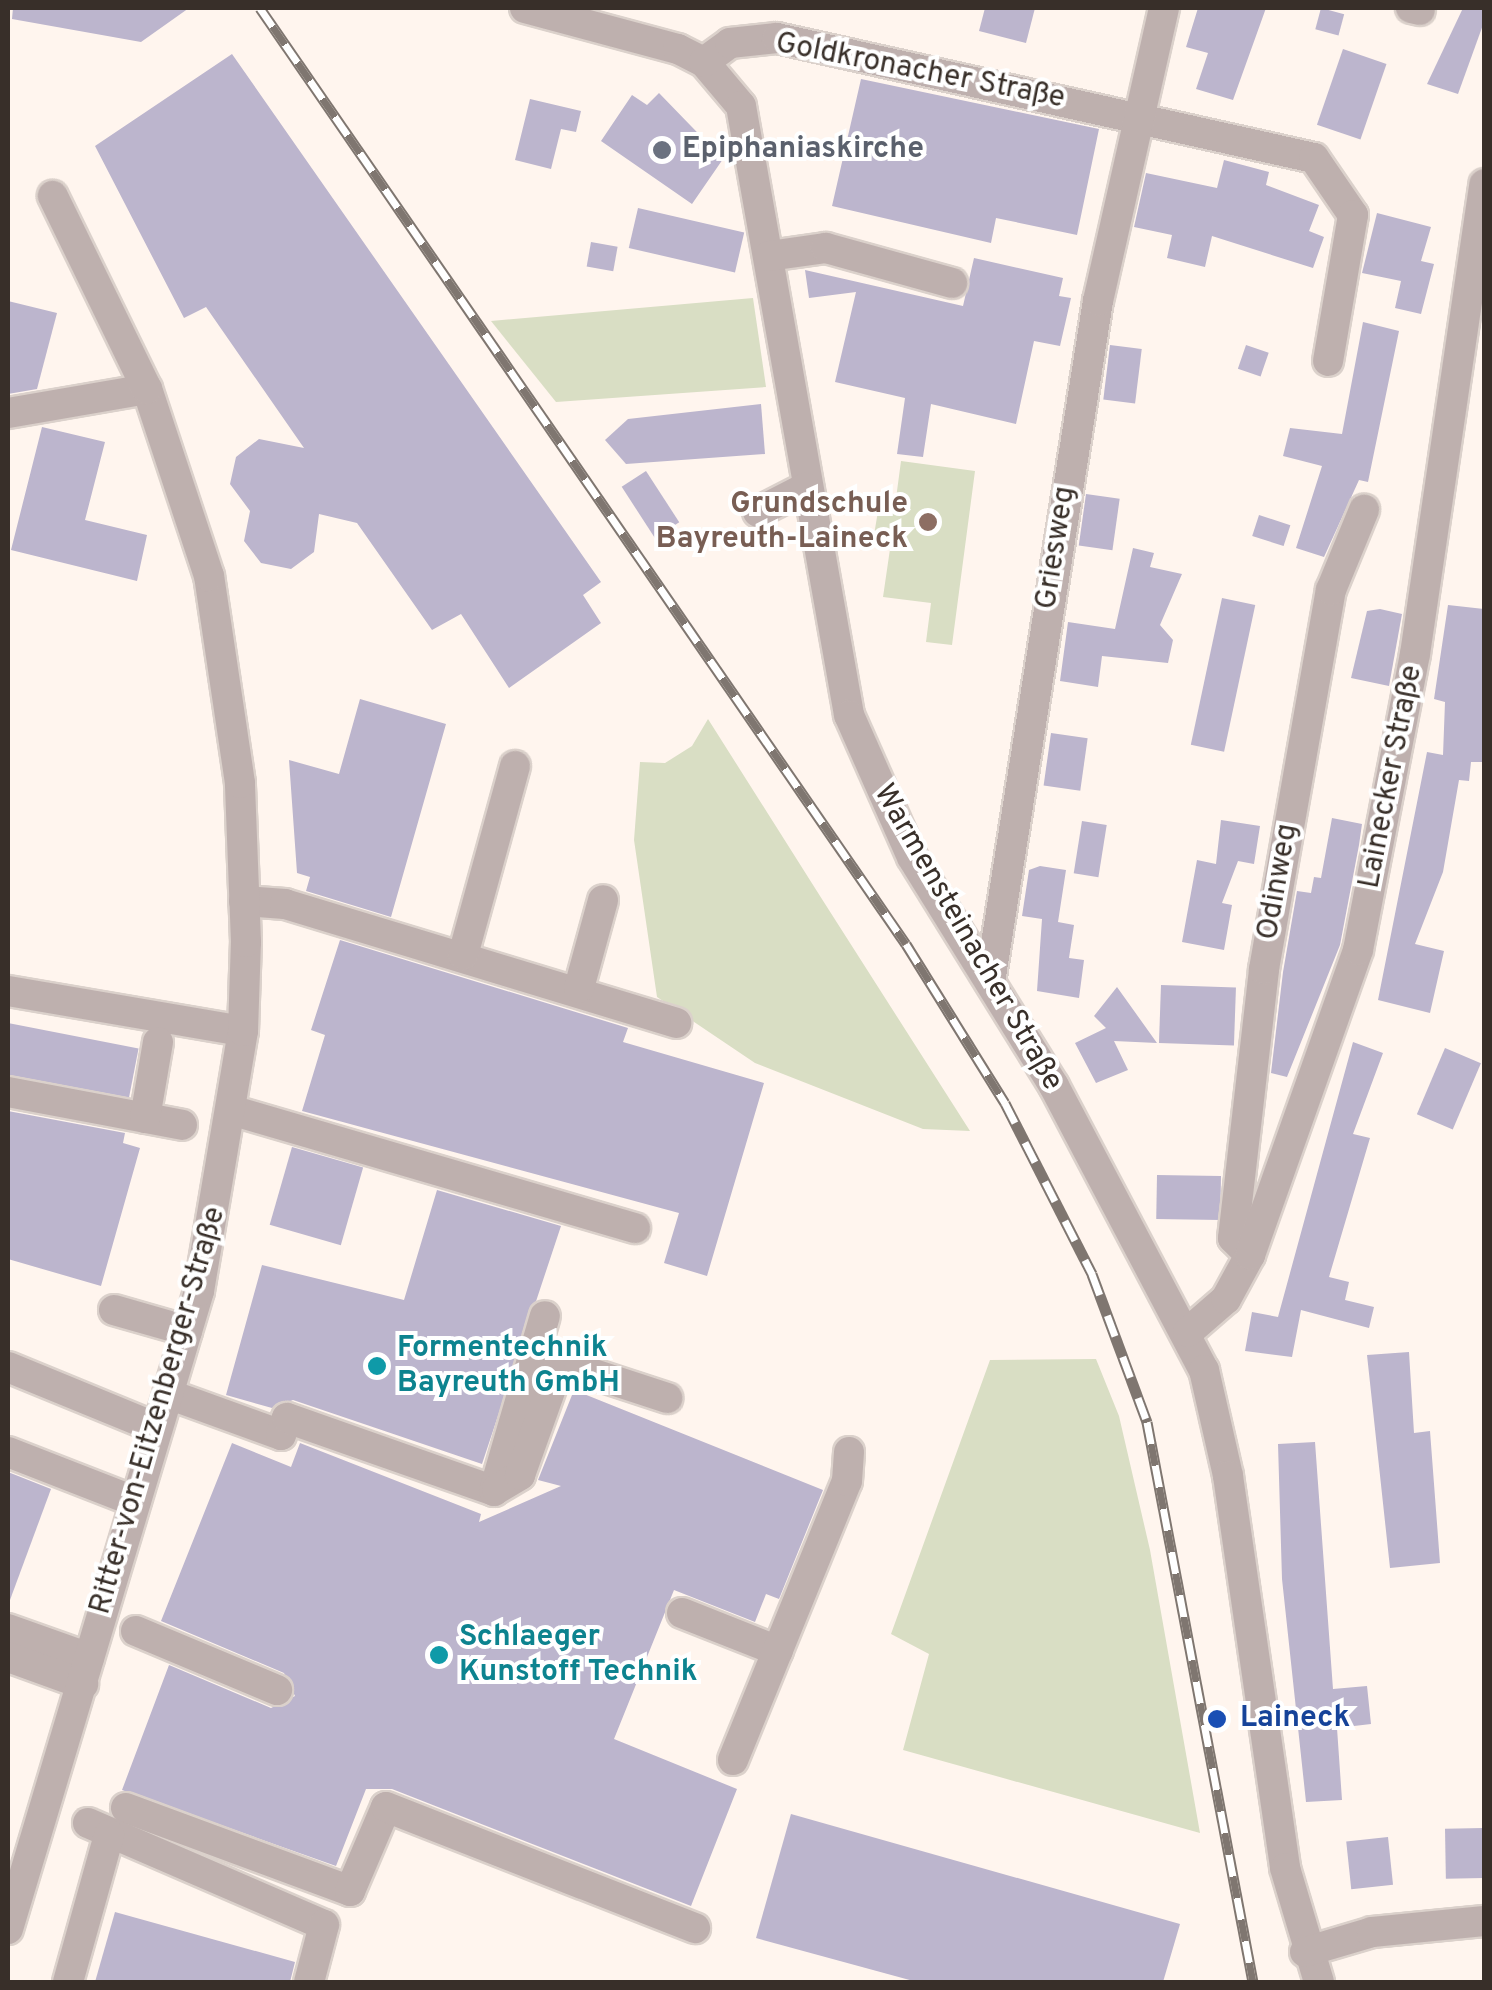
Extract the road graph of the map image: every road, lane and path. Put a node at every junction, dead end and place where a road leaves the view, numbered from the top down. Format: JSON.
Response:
{"nodes":[{"id":1,"x":526,"y":8,"type":"edge"},
{"id":2,"x":1164,"y":8,"type":"edge"},
{"id":3,"x":704,"y":62,"type":"junction"},
{"id":4,"x":1140,"y":117,"type":"junction"},
{"id":5,"x":1484,"y":184,"type":"edge"},
{"id":6,"x":52,"y":196,"type":"dead end"},
{"id":7,"x":768,"y":256,"type":"junction"},
{"id":8,"x":952,"y":283,"type":"dead end"},
{"id":9,"x":1328,"y":361,"type":"dead end"},
{"id":10,"x":147,"y":389,"type":"junction"},
{"id":11,"x":8,"y":413,"type":"edge"},
{"id":12,"x":805,"y":488,"type":"junction"},
{"id":13,"x":1364,"y":510,"type":"dead end"},
{"id":14,"x":758,"y":512,"type":"dead end"},
{"id":15,"x":515,"y":766,"type":"dead end"},
{"id":16,"x":604,"y":900,"type":"dead end"},
{"id":17,"x":244,"y":901,"type":"junction"},
{"id":18,"x":463,"y":955,"type":"junction"},
{"id":19,"x":990,"y":982,"type":"junction"},
{"id":20,"x":579,"y":988,"type":"junction"},
{"id":21,"x":8,"y":990,"type":"edge"},
{"id":22,"x":676,"y":1022,"type":"dead end"},
{"id":23,"x":243,"y":1032,"type":"junction"},
{"id":24,"x":158,"y":1042,"type":"dead end"},
{"id":25,"x":8,"y":1092,"type":"edge"},
{"id":26,"x":231,"y":1110,"type":"junction"},
{"id":27,"x":145,"y":1118,"type":"junction"},
{"id":28,"x":182,"y":1125,"type":"dead end"},
{"id":29,"x":635,"y":1228,"type":"dead end"},
{"id":30,"x":1250,"y":1256,"type":"junction"},
{"id":31,"x":114,"y":1310,"type":"dead end"},
{"id":32,"x":545,"y":1316,"type":"dead end"},
{"id":33,"x":187,"y":1331,"type":"junction"},
{"id":34,"x":1188,"y":1332,"type":"junction"},
{"id":35,"x":8,"y":1367,"type":"edge"},
{"id":36,"x":168,"y":1394,"type":"junction"},
{"id":37,"x":668,"y":1398,"type":"dead end"},
{"id":38,"x":156,"y":1428,"type":"junction"},
{"id":39,"x":8,"y":1452,"type":"edge"},
{"id":40,"x":849,"y":1452,"type":"dead end"},
{"id":41,"x":494,"y":1490,"type":"junction"},
{"id":42,"x":136,"y":1502,"type":"junction"},
{"id":43,"x":682,"y":1612,"type":"dead end"},
{"id":44,"x":8,"y":1629,"type":"edge"},
{"id":45,"x":136,"y":1631,"type":"dead end"},
{"id":46,"x":778,"y":1651,"type":"junction"},
{"id":47,"x":8,"y":1657,"type":"edge"},
{"id":48,"x":86,"y":1671,"type":"junction"},
{"id":49,"x":277,"y":1690,"type":"dead end"},
{"id":50,"x":733,"y":1760,"type":"dead end"},
{"id":51,"x":126,"y":1808,"type":"dead end"},
{"id":52,"x":17,"y":1861,"type":"edge"},
{"id":53,"x":9,"y":1919,"type":"edge"},
{"id":54,"x":1484,"y":1922,"type":"edge"},
{"id":55,"x":695,"y":1928,"type":"dead end"},
{"id":56,"x":1306,"y":1952,"type":"junction"},
{"id":57,"x":68,"y":1982,"type":"edge"},
{"id":58,"x":309,"y":1982,"type":"edge"},
{"id":59,"x":1319,"y":1982,"type":"edge"}],
"edges":[{"from":1,"to":3,"type":"street","name":"Warmensteinacher Straße"},
{"from":2,"to":4,"type":"street"},
{"from":3,"to":4,"type":"street","name":"Goldkronacher Straße"},
{"from":3,"to":7,"type":"street","name":"Warmensteinacher Straße"},
{"from":4,"to":9,"type":"street","name":"Goldkronacher Straße"},
{"from":4,"to":19,"type":"street","name":"Griesweg"},
{"from":5,"to":30,"type":"street","name":"Lainecker Straße"},
{"from":6,"to":10,"type":"street","name":"Ritter-von-Eitzenberger-Straße"},
{"from":7,"to":8,"type":"street"},
{"from":7,"to":12,"type":"street","name":"Warmensteinacher Straße"},
{"from":10,"to":11,"type":"street"},
{"from":10,"to":17,"type":"street","name":"Ritter-von-Eitzenberger-Straße"},
{"from":12,"to":14,"type":"street"},
{"from":12,"to":19,"type":"street","name":"Warmensteinacher Straße"},
{"from":13,"to":30,"type":"street","name":"Odinweg"},
{"from":15,"to":18,"type":"street"},
{"from":16,"to":20,"type":"street"},
{"from":17,"to":18,"type":"street"},
{"from":17,"to":23,"type":"street","name":"Ritter-von-Eitzenberger-Straße"},
{"from":18,"to":20,"type":"street"},
{"from":19,"to":34,"type":"street","name":"Warmensteinacher Straße"},
{"from":20,"to":22,"type":"street"},
{"from":21,"to":23,"type":"street"},
{"from":23,"to":26,"type":"street","name":"Ritter-von-Eitzenberger-Straße"},
{"from":24,"to":27,"type":"street"},
{"from":25,"to":27,"type":"street"},
{"from":26,"to":29,"type":"street"},
{"from":26,"to":33,"type":"street","name":"Ritter-von-Eitzenberger-Straße"},
{"from":27,"to":28,"type":"street"},
{"from":30,"to":34,"type":"street","name":"Lainecker Straße"},
{"from":31,"to":33,"type":"street"},
{"from":32,"to":41,"type":"street"},
{"from":33,"to":36,"type":"street","name":"Ritter-von-Eitzenberger-Straße"},
{"from":34,"to":56,"type":"street","name":"Warmensteinacher Straße"},
{"from":35,"to":38,"type":"street"},
{"from":36,"to":38,"type":"street","name":"Ritter-von-Eitzenberger-Straße"},
{"from":36,"to":41,"type":"street"},
{"from":37,"to":41,"type":"street"},
{"from":38,"to":42,"type":"street","name":"Ritter-von-Eitzenberger-Straße"},
{"from":39,"to":42,"type":"street"},
{"from":40,"to":46,"type":"street"},
{"from":42,"to":48,"type":"street","name":"Ritter-von-Eitzenberger-Straße"},
{"from":43,"to":46,"type":"street"},
{"from":44,"to":48,"type":"street"},
{"from":45,"to":49,"type":"street"},
{"from":46,"to":50,"type":"street"},
{"from":47,"to":48,"type":"street"},
{"from":48,"to":52,"type":"street","name":"Ritter-von-Eitzenberger-Straße"},
{"from":51,"to":55,"type":"street"},
{"from":52,"to":53,"type":"street","name":"Ritter-von-Eitzenberger-Straße"},
{"from":54,"to":56,"type":"street"},
{"from":56,"to":59,"type":"street","name":"Warmensteinacher Straße"},
{"from":57,"to":58,"type":"street"}]}
